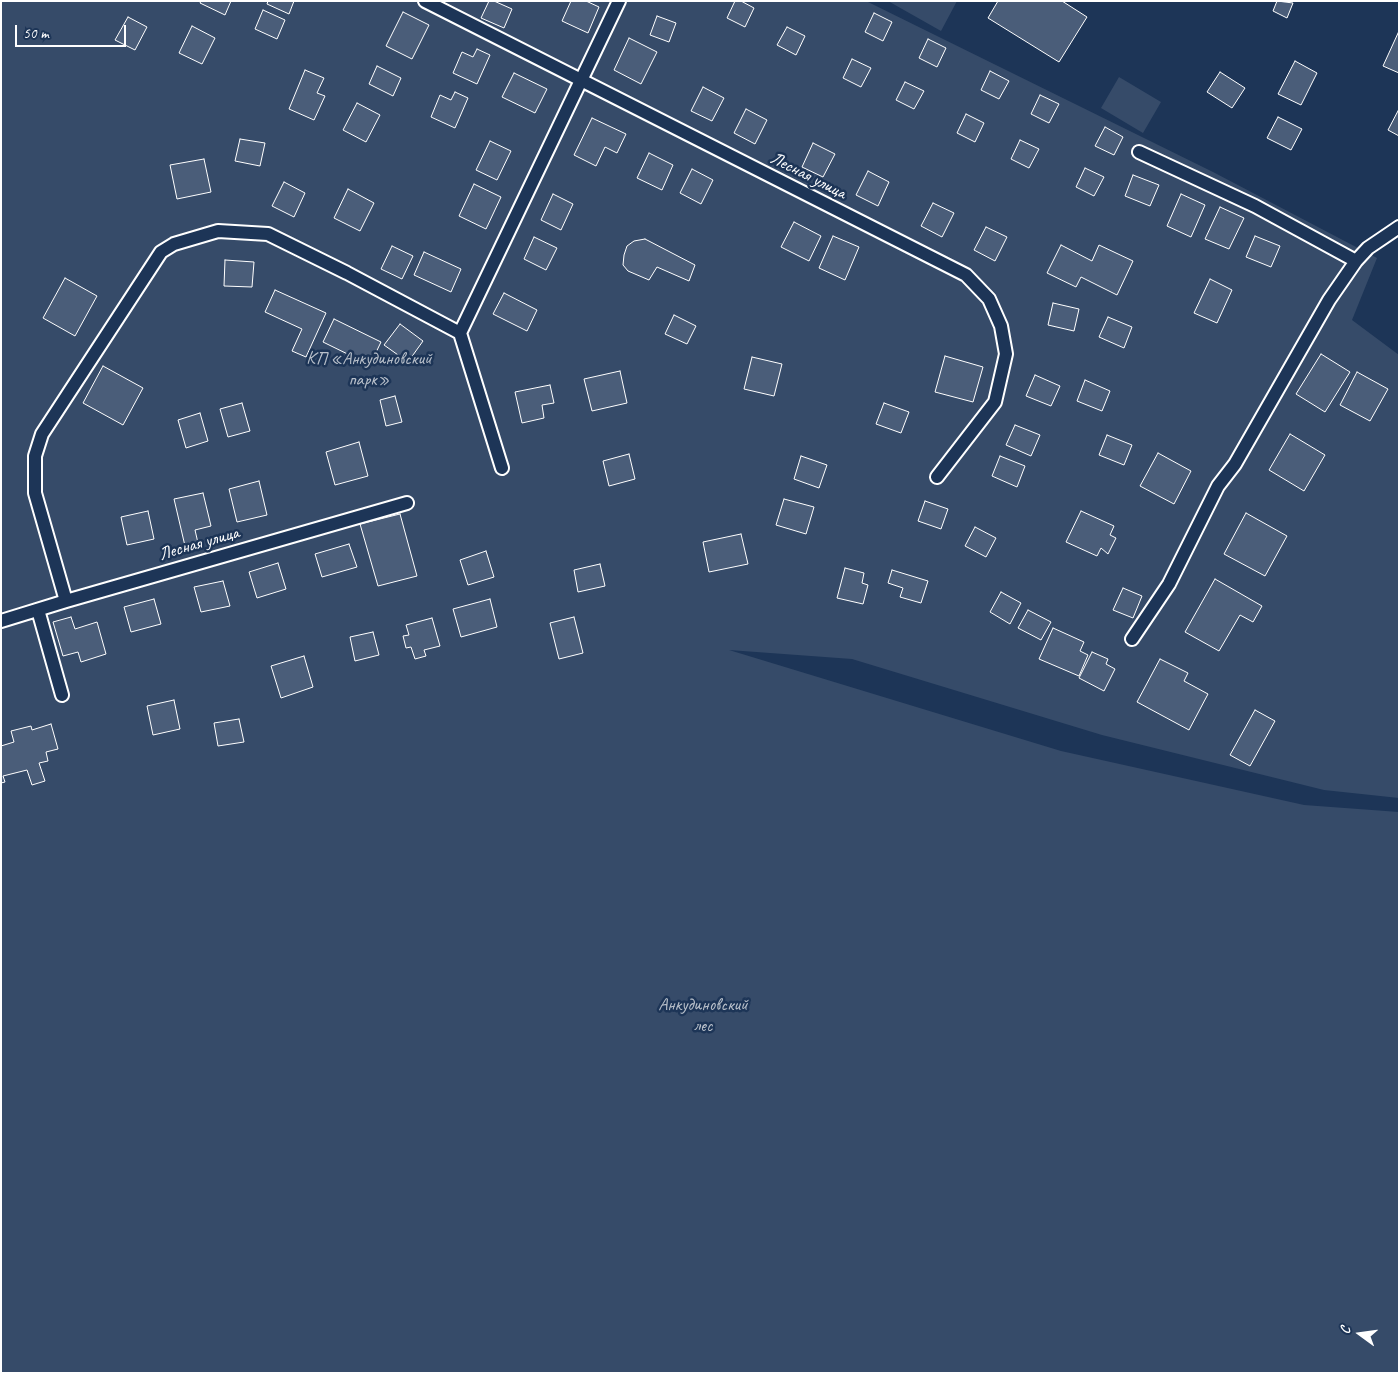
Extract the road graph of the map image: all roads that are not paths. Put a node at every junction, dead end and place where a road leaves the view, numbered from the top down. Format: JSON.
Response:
{"nodes":[{"id":1,"x":425,"y":1,"type":"edge"},
{"id":2,"x":619,"y":1,"type":"edge"},
{"id":3,"x":581,"y":81,"type":"junction"},
{"id":4,"x":1139,"y":152,"type":"dead end"},
{"id":5,"x":1399,"y":227,"type":"edge"},
{"id":6,"x":1356,"y":262,"type":"junction"},
{"id":7,"x":460,"y":332,"type":"junction"},
{"id":8,"x":502,"y":468,"type":"dead end"},
{"id":9,"x":937,"y":477,"type":"dead end"},
{"id":10,"x":406,"y":503,"type":"dead end"},
{"id":11,"x":66,"y":601,"type":"junction"},
{"id":12,"x":38,"y":610,"type":"junction"},
{"id":13,"x":1,"y":622,"type":"edge"},
{"id":14,"x":1132,"y":638,"type":"dead end"},
{"id":15,"x":62,"y":695,"type":"dead end"}],
"edges":[{"from":1,"to":3,"type":"street","name":"Лесная улица"},
{"from":2,"to":3,"type":"street"},
{"from":3,"to":7,"type":"street"},
{"from":3,"to":9,"type":"street","name":"Лесная улица"},
{"from":4,"to":6,"type":"street"},
{"from":5,"to":6,"type":"street"},
{"from":6,"to":14,"type":"street"},
{"from":7,"to":8,"type":"street"},
{"from":7,"to":11,"type":"street"},
{"from":10,"to":11,"type":"street","name":"Лесная улица"},
{"from":11,"to":12,"type":"street","name":"Лесная улица"},
{"from":12,"to":13,"type":"street","name":"Лесная улица"},
{"from":12,"to":15,"type":"street"}]}
